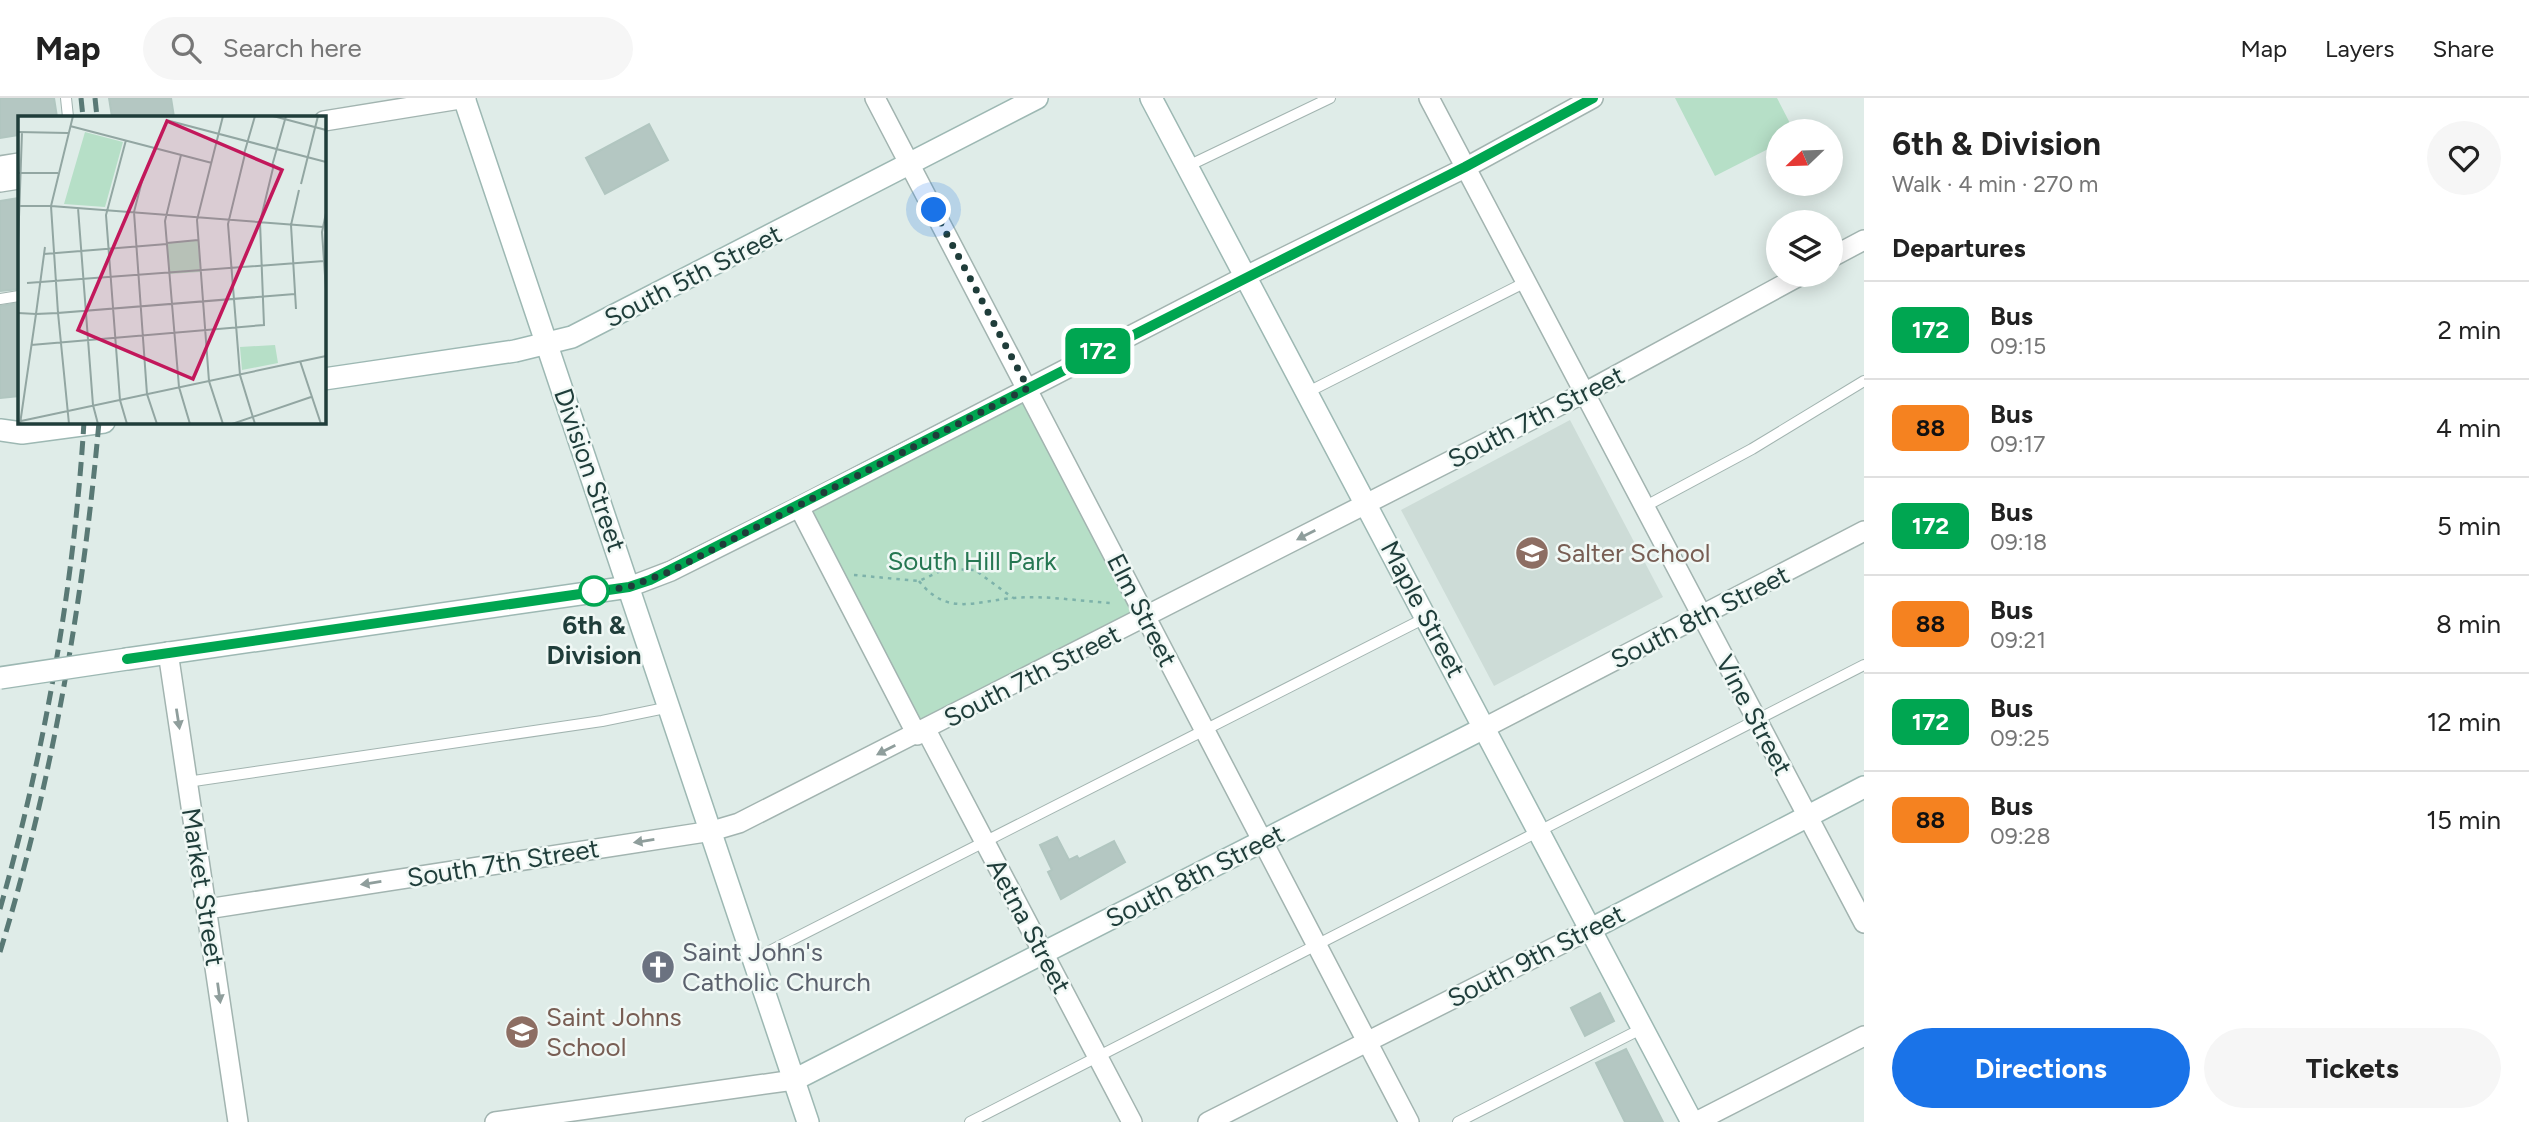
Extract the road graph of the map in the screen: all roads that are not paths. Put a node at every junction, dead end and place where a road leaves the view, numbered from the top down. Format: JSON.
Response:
{"nodes":[{"id":1,"x":66,"y":98,"type":"edge"},
{"id":2,"x":464,"y":98,"type":"edge"},
{"id":3,"x":875,"y":98,"type":"edge"},
{"id":4,"x":1037,"y":98,"type":"edge"},
{"id":5,"x":1151,"y":98,"type":"edge"},
{"id":6,"x":1330,"y":98,"type":"edge"},
{"id":7,"x":1429,"y":98,"type":"edge"},
{"id":8,"x":1593,"y":98,"type":"edge"},
{"id":9,"x":68,"y":116,"type":"edge"},
{"id":10,"x":326,"y":121,"type":"edge"},
{"id":11,"x":18,"y":163,"type":"edge"},
{"id":12,"x":909,"y":164,"type":"junction"},
{"id":13,"x":0,"y":166,"type":"edge"},
{"id":14,"x":1188,"y":166,"type":"junction"},
{"id":15,"x":1465,"y":167,"type":"junction"},
{"id":16,"x":18,"y":179,"type":"edge"},
{"id":17,"x":0,"y":182,"type":"edge"},
{"id":18,"x":1864,"y":240,"type":"edge"},
{"id":19,"x":1843,"y":251,"type":"edge"},
{"id":20,"x":1246,"y":276,"type":"junction"},
{"id":21,"x":1524,"y":283,"type":"junction"},
{"id":22,"x":1779,"y":287,"type":"edge"},
{"id":23,"x":18,"y":296,"type":"edge"},
{"id":24,"x":0,"y":299,"type":"edge"},
{"id":25,"x":547,"y":345,"type":"junction"},
{"id":26,"x":326,"y":379,"type":"edge"},
{"id":27,"x":1864,"y":381,"type":"edge"},
{"id":28,"x":1028,"y":388,"type":"junction"},
{"id":29,"x":1308,"y":392,"type":"junction"},
{"id":30,"x":1583,"y":394,"type":"junction"},
{"id":31,"x":18,"y":419,"type":"edge"},
{"id":32,"x":87,"y":424,"type":"edge"},
{"id":33,"x":0,"y":429,"type":"edge"},
{"id":34,"x":1367,"y":503,"type":"junction"},
{"id":35,"x":799,"y":507,"type":"junction"},
{"id":36,"x":1643,"y":507,"type":"junction"},
{"id":37,"x":1864,"y":531,"type":"edge"},
{"id":38,"x":629,"y":587,"type":"junction"},
{"id":39,"x":1427,"y":617,"type":"junction"},
{"id":40,"x":1703,"y":617,"type":"junction"},
{"id":41,"x":1145,"y":618,"type":"junction"},
{"id":42,"x":168,"y":652,"type":"junction"},
{"id":43,"x":1864,"y":665,"type":"edge"},
{"id":44,"x":0,"y":678,"type":"edge"},
{"id":45,"x":670,"y":707,"type":"junction"},
{"id":46,"x":1756,"y":721,"type":"junction"},
{"id":47,"x":1486,"y":727,"type":"junction"},
{"id":48,"x":1205,"y":731,"type":"junction"},
{"id":49,"x":922,"y":732,"type":"junction"},
{"id":50,"x":187,"y":782,"type":"junction"},
{"id":51,"x":1864,"y":788,"type":"edge"},
{"id":52,"x":1807,"y":817,"type":"junction"},
{"id":53,"x":712,"y":831,"type":"junction"},
{"id":54,"x":1541,"y":833,"type":"junction"},
{"id":55,"x":985,"y":841,"type":"junction"},
{"id":56,"x":1262,"y":841,"type":"junction"},
{"id":57,"x":206,"y":908,"type":"junction"},
{"id":58,"x":1862,"y":916,"type":"edge"},
{"id":59,"x":1591,"y":929,"type":"junction"},
{"id":60,"x":1316,"y":946,"type":"junction"},
{"id":61,"x":1043,"y":955,"type":"junction"},
{"id":62,"x":754,"y":959,"type":"junction"},
{"id":63,"x":1643,"y":1028,"type":"junction"},
{"id":64,"x":1864,"y":1036,"type":"edge"},
{"id":65,"x":1366,"y":1041,"type":"junction"},
{"id":66,"x":1097,"y":1056,"type":"junction"},
{"id":67,"x":794,"y":1080,"type":"junction"},
{"id":68,"x":238,"y":1122,"type":"edge"},
{"id":69,"x":495,"y":1122,"type":"edge"},
{"id":70,"x":808,"y":1122,"type":"edge"},
{"id":71,"x":970,"y":1122,"type":"edge"},
{"id":72,"x":1132,"y":1122,"type":"edge"},
{"id":73,"x":1208,"y":1122,"type":"edge"},
{"id":74,"x":1409,"y":1122,"type":"edge"},
{"id":75,"x":1458,"y":1122,"type":"edge"},
{"id":76,"x":1694,"y":1122,"type":"edge"}],
"edges":[{"from":1,"to":9,"type":"lane"},
{"from":2,"to":10,"type":"street"},
{"from":2,"to":25,"type":"street","name":"Division Street"},
{"from":3,"to":12,"type":"street","name":"Elm Street"},
{"from":4,"to":12,"type":"street","name":"South 5th Street"},
{"from":5,"to":14,"type":"street","name":"Maple Street"},
{"from":6,"to":14,"type":"lane"},
{"from":7,"to":15,"type":"street","name":"Vine Street"},
{"from":8,"to":15,"type":"street"},
{"from":11,"to":13,"type":"street"},
{"from":12,"to":25,"type":"street","name":"South 5th Street"},
{"from":12,"to":28,"type":"street","name":"Elm Street"},
{"from":14,"to":20,"type":"street","name":"Maple Street"},
{"from":15,"to":20,"type":"street"},
{"from":15,"to":21,"type":"street","name":"Vine Street"},
{"from":16,"to":17,"type":"street"},
{"from":18,"to":19,"type":"street"},
{"from":20,"to":28,"type":"street"},
{"from":20,"to":29,"type":"street","name":"Maple Street"},
{"from":21,"to":29,"type":"lane"},
{"from":21,"to":30,"type":"street","name":"Vine Street"},
{"from":22,"to":30,"type":"street","name":"South 7th Street"},
{"from":23,"to":24,"type":"lane"},
{"from":25,"to":26,"type":"street","name":"South 5th Street"},
{"from":25,"to":38,"type":"street","name":"Division Street"},
{"from":27,"to":36,"type":"lane"},
{"from":28,"to":35,"type":"street"},
{"from":28,"to":41,"type":"street","name":"Elm Street"},
{"from":29,"to":34,"type":"street","name":"Maple Street"},
{"from":30,"to":34,"type":"street","name":"South 7th Street"},
{"from":30,"to":36,"type":"street","name":"Vine Street"},
{"from":31,"to":33,"type":"street"},
{"from":32,"to":33,"type":"street"},
{"from":34,"to":39,"type":"street","name":"Maple Street"},
{"from":34,"to":41,"type":"street","name":"South 7th Street","one_way":true},
{"from":35,"to":38,"type":"street"},
{"from":35,"to":49,"type":"street","name":"Aetna Street"},
{"from":36,"to":40,"type":"street","name":"Vine Street"},
{"from":37,"to":40,"type":"street","name":"South 8th Street"},
{"from":38,"to":42,"type":"street"},
{"from":38,"to":45,"type":"street","name":"Division Street"},
{"from":39,"to":47,"type":"street","name":"Maple Street"},
{"from":39,"to":48,"type":"lane"},
{"from":40,"to":46,"type":"street","name":"Vine Street"},
{"from":40,"to":47,"type":"street","name":"South 8th Street"},
{"from":41,"to":48,"type":"street","name":"Elm Street"},
{"from":41,"to":49,"type":"street","name":"South 7th Street"},
{"from":42,"to":44,"type":"street","bridge":true},
{"from":42,"to":50,"type":"street","name":"Market Street","one_way":true},
{"from":43,"to":46,"type":"lane"},
{"from":45,"to":50,"type":"lane"},
{"from":45,"to":53,"type":"street","name":"Division Street"},
{"from":46,"to":52,"type":"street","name":"Vine Street"},
{"from":46,"to":54,"type":"lane"},
{"from":47,"to":54,"type":"street","name":"Maple Street"},
{"from":47,"to":56,"type":"street","name":"South 8th Street"},
{"from":48,"to":55,"type":"lane"},
{"from":48,"to":56,"type":"street","name":"Elm Street"},
{"from":49,"to":53,"type":"street","name":"South 7th Street","one_way":true},
{"from":49,"to":55,"type":"street","name":"Aetna Street"},
{"from":50,"to":57,"type":"street","name":"Market Street"},
{"from":51,"to":52,"type":"street","name":"South 9th Street"},
{"from":52,"to":58,"type":"street","name":"Vine Street"},
{"from":52,"to":59,"type":"street","name":"South 9th Street"},
{"from":53,"to":57,"type":"street","name":"South 7th Street","one_way":true},
{"from":53,"to":62,"type":"street","name":"Division Street"},
{"from":54,"to":59,"type":"street","name":"Maple Street"},
{"from":54,"to":60,"type":"lane"},
{"from":55,"to":61,"type":"street","name":"Aetna Street"},
{"from":55,"to":62,"type":"lane"},
{"from":56,"to":60,"type":"street","name":"Elm Street"},
{"from":56,"to":61,"type":"street","name":"South 8th Street"},
{"from":57,"to":68,"type":"street","name":"Market Street","one_way":true},
{"from":59,"to":63,"type":"street","name":"Maple Street"},
{"from":59,"to":65,"type":"street","name":"South 9th Street"},
{"from":60,"to":65,"type":"street","name":"Elm Street"},
{"from":60,"to":66,"type":"lane"},
{"from":61,"to":66,"type":"street","name":"Aetna Street"},
{"from":61,"to":67,"type":"street","name":"South 8th Street"},
{"from":62,"to":67,"type":"street","name":"Division Street"},
{"from":63,"to":75,"type":"lane"},
{"from":63,"to":76,"type":"street","name":"Maple Street"},
{"from":64,"to":76,"type":"street"},
{"from":65,"to":73,"type":"street","name":"South 9th Street"},
{"from":65,"to":74,"type":"street","name":"Elm Street"},
{"from":66,"to":71,"type":"lane"},
{"from":66,"to":72,"type":"street","name":"Aetna Street"},
{"from":67,"to":69,"type":"street","name":"South 8th Street"},
{"from":67,"to":70,"type":"street","name":"Division Street"}]}
